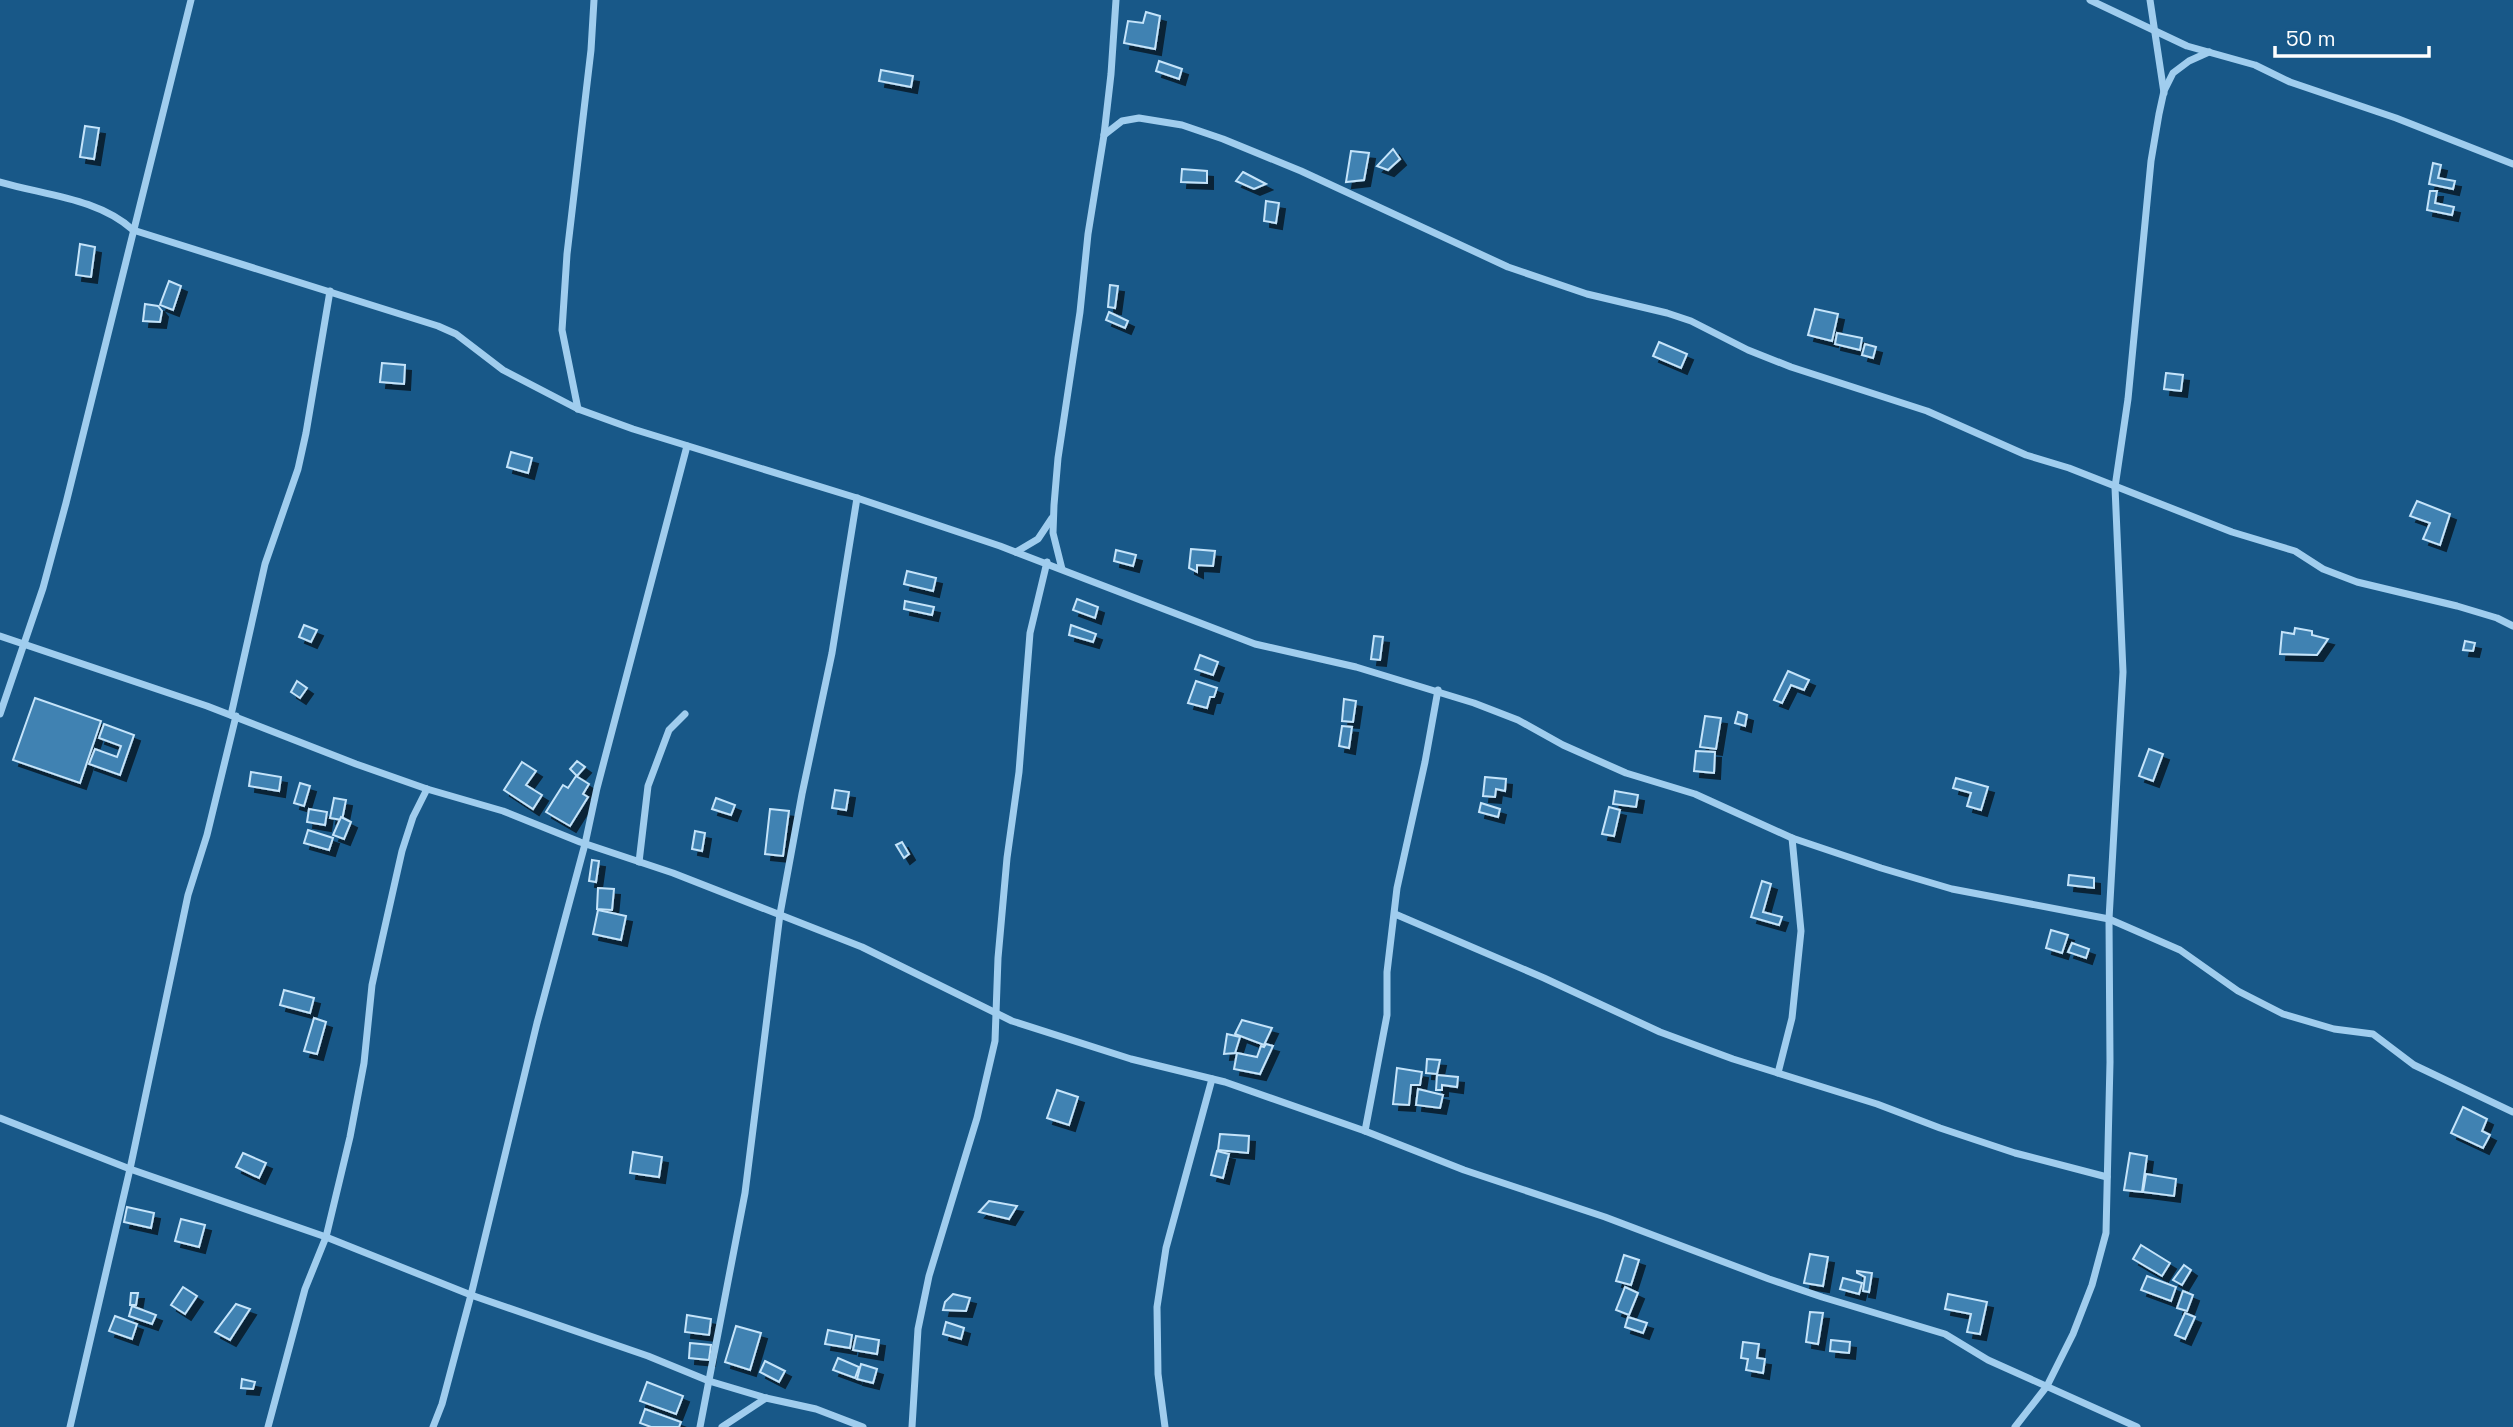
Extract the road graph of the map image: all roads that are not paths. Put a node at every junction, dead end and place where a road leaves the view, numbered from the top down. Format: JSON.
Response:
{"nodes":[{"id":1,"x":191,"y":0,"type":"edge"},
{"id":2,"x":594,"y":0,"type":"edge"},
{"id":3,"x":1116,"y":0,"type":"edge"},
{"id":4,"x":2090,"y":0,"type":"edge"},
{"id":5,"x":2150,"y":0,"type":"edge"},
{"id":6,"x":2155,"y":32,"type":"junction"},
{"id":7,"x":2209,"y":52,"type":"junction"},
{"id":8,"x":2164,"y":93,"type":"junction"},
{"id":9,"x":1104,"y":135,"type":"junction"},
{"id":10,"x":2513,"y":163,"type":"edge"},
{"id":11,"x":0,"y":182,"type":"edge"},
{"id":12,"x":133,"y":230,"type":"junction"},
{"id":13,"x":330,"y":291,"type":"junction"},
{"id":14,"x":578,"y":408,"type":"junction"},
{"id":15,"x":687,"y":446,"type":"junction"},
{"id":16,"x":2115,"y":487,"type":"junction"},
{"id":17,"x":857,"y":498,"type":"junction"},
{"id":18,"x":1054,"y":514,"type":"junction"},
{"id":19,"x":1016,"y":552,"type":"junction"},
{"id":20,"x":1047,"y":562,"type":"junction"},
{"id":21,"x":1062,"y":569,"type":"junction"},
{"id":22,"x":2513,"y":626,"type":"edge"},
{"id":23,"x":0,"y":636,"type":"edge"},
{"id":24,"x":23,"y":644,"type":"junction"},
{"id":25,"x":1438,"y":690,"type":"junction"},
{"id":26,"x":0,"y":714,"type":"edge"},
{"id":27,"x":685,"y":714,"type":"dead end"},
{"id":28,"x":233,"y":715,"type":"junction"},
{"id":29,"x":427,"y":789,"type":"junction"},
{"id":30,"x":1792,"y":838,"type":"junction"},
{"id":31,"x":585,"y":844,"type":"junction"},
{"id":32,"x":639,"y":862,"type":"junction"},
{"id":33,"x":780,"y":914,"type":"junction"},
{"id":34,"x":1395,"y":914,"type":"junction"},
{"id":35,"x":2109,"y":919,"type":"junction"},
{"id":36,"x":996,"y":1015,"type":"junction"},
{"id":37,"x":1778,"y":1073,"type":"junction"},
{"id":38,"x":1212,"y":1079,"type":"junction"},
{"id":39,"x":2513,"y":1112,"type":"edge"},
{"id":40,"x":0,"y":1118,"type":"edge"},
{"id":41,"x":1365,"y":1131,"type":"junction"},
{"id":42,"x":130,"y":1169,"type":"junction"},
{"id":43,"x":2107,"y":1177,"type":"junction"},
{"id":44,"x":326,"y":1237,"type":"junction"},
{"id":45,"x":471,"y":1295,"type":"junction"},
{"id":46,"x":709,"y":1381,"type":"junction"},
{"id":47,"x":2047,"y":1385,"type":"junction"},
{"id":48,"x":766,"y":1398,"type":"junction"},
{"id":49,"x":70,"y":1427,"type":"edge"},
{"id":50,"x":268,"y":1427,"type":"edge"},
{"id":51,"x":433,"y":1427,"type":"edge"},
{"id":52,"x":700,"y":1427,"type":"edge"},
{"id":53,"x":722,"y":1427,"type":"edge"},
{"id":54,"x":863,"y":1427,"type":"edge"},
{"id":55,"x":912,"y":1427,"type":"edge"},
{"id":56,"x":1164,"y":1427,"type":"edge"},
{"id":57,"x":2015,"y":1427,"type":"edge"},
{"id":58,"x":2137,"y":1427,"type":"edge"}],
"edges":[{"from":1,"to":12,"type":"street"},
{"from":2,"to":14,"type":"street"},
{"from":3,"to":9,"type":"street"},
{"from":4,"to":6,"type":"street"},
{"from":5,"to":6,"type":"street"},
{"from":6,"to":7,"type":"street"},
{"from":6,"to":8,"type":"street"},
{"from":7,"to":8,"type":"street"},
{"from":7,"to":10,"type":"street"},
{"from":8,"to":16,"type":"street"},
{"from":9,"to":16,"type":"street"},
{"from":9,"to":18,"type":"street"},
{"from":11,"to":12,"type":"street"},
{"from":12,"to":13,"type":"street"},
{"from":12,"to":24,"type":"street"},
{"from":13,"to":14,"type":"street"},
{"from":13,"to":28,"type":"street"},
{"from":14,"to":15,"type":"street"},
{"from":15,"to":17,"type":"street"},
{"from":15,"to":31,"type":"street"},
{"from":16,"to":22,"type":"street"},
{"from":16,"to":35,"type":"street"},
{"from":17,"to":19,"type":"street"},
{"from":17,"to":33,"type":"street"},
{"from":18,"to":19,"type":"street"},
{"from":18,"to":21,"type":"street"},
{"from":19,"to":20,"type":"street"},
{"from":20,"to":21,"type":"street"},
{"from":20,"to":36,"type":"street"},
{"from":21,"to":25,"type":"street"},
{"from":23,"to":24,"type":"street"},
{"from":24,"to":26,"type":"street"},
{"from":24,"to":28,"type":"street"},
{"from":25,"to":30,"type":"street"},
{"from":25,"to":34,"type":"street"},
{"from":27,"to":32,"type":"street"},
{"from":28,"to":29,"type":"street"},
{"from":28,"to":42,"type":"street"},
{"from":29,"to":31,"type":"street"},
{"from":29,"to":44,"type":"street"},
{"from":30,"to":35,"type":"street"},
{"from":30,"to":37,"type":"street"},
{"from":31,"to":32,"type":"street"},
{"from":31,"to":45,"type":"street"},
{"from":32,"to":33,"type":"street"},
{"from":33,"to":36,"type":"street"},
{"from":33,"to":46,"type":"street"},
{"from":34,"to":37,"type":"street"},
{"from":34,"to":41,"type":"street"},
{"from":35,"to":39,"type":"street"},
{"from":35,"to":43,"type":"street"},
{"from":36,"to":38,"type":"street"},
{"from":36,"to":55,"type":"street"},
{"from":37,"to":43,"type":"street"},
{"from":38,"to":41,"type":"street"},
{"from":38,"to":56,"type":"street"},
{"from":40,"to":42,"type":"street"},
{"from":41,"to":47,"type":"street"},
{"from":42,"to":44,"type":"street"},
{"from":42,"to":49,"type":"street"},
{"from":43,"to":47,"type":"street"},
{"from":44,"to":45,"type":"street"},
{"from":44,"to":50,"type":"street"},
{"from":45,"to":46,"type":"street"},
{"from":45,"to":51,"type":"street"},
{"from":46,"to":48,"type":"street"},
{"from":46,"to":52,"type":"street"},
{"from":47,"to":57,"type":"street"},
{"from":47,"to":58,"type":"street"},
{"from":48,"to":53,"type":"street"},
{"from":48,"to":54,"type":"street"}]}
